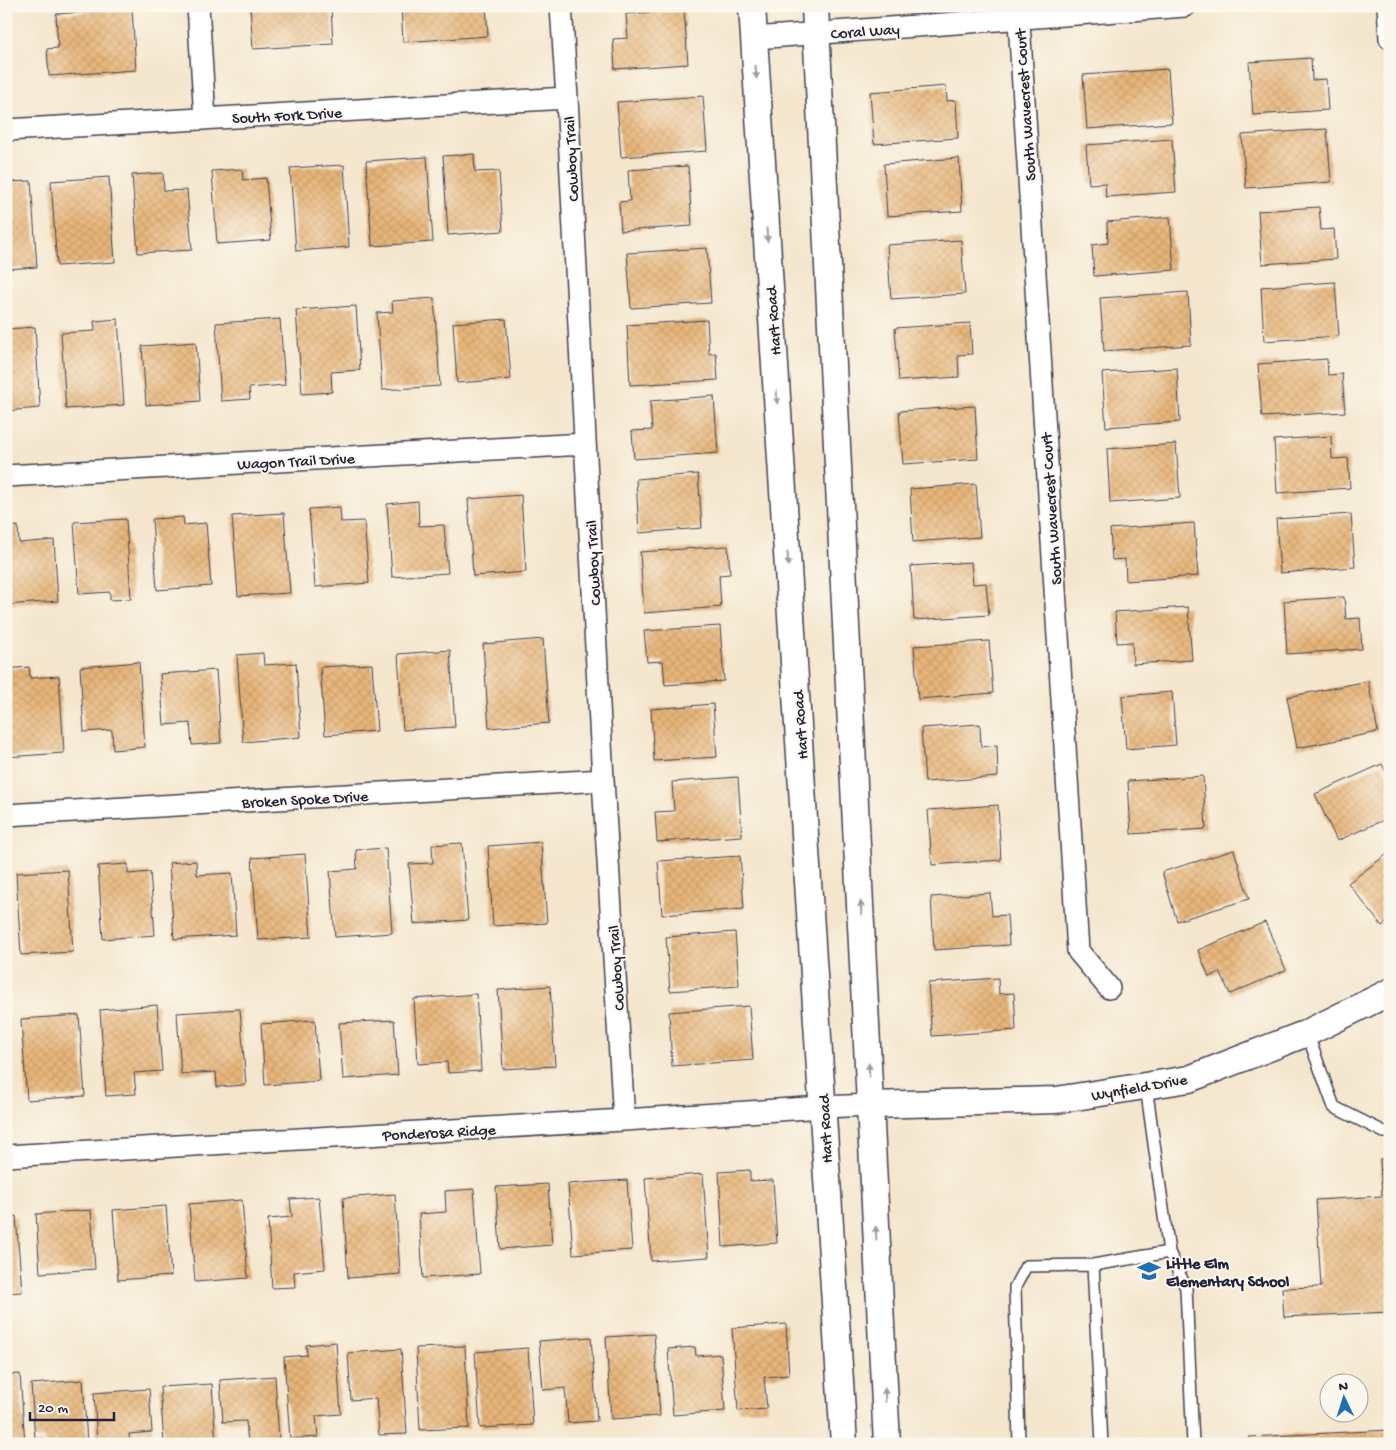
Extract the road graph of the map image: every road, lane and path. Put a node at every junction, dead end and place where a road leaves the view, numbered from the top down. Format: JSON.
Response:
{"nodes":[{"id":1,"x":198,"y":6,"type":"edge"},
{"id":2,"x":561,"y":6,"type":"edge"},
{"id":3,"x":752,"y":6,"type":"edge"},
{"id":4,"x":815,"y":6,"type":"edge"},
{"id":5,"x":1185,"y":6,"type":"edge"},
{"id":6,"x":1388,"y":6,"type":"edge"},
{"id":7,"x":1018,"y":12,"type":"edge"},
{"id":8,"x":817,"y":34,"type":"junction"},
{"id":9,"x":754,"y":38,"type":"junction"},
{"id":10,"x":1390,"y":38,"type":"edge"},
{"id":11,"x":567,"y":98,"type":"junction"},
{"id":12,"x":205,"y":119,"type":"junction"},
{"id":13,"x":6,"y":130,"type":"edge"},
{"id":14,"x":585,"y":444,"type":"junction"},
{"id":15,"x":6,"y":476,"type":"edge"},
{"id":16,"x":603,"y":780,"type":"junction"},
{"id":17,"x":6,"y":815,"type":"edge"},
{"id":18,"x":1110,"y":988,"type":"dead end"},
{"id":19,"x":1390,"y":992,"type":"edge"},
{"id":20,"x":1307,"y":1033,"type":"junction"},
{"id":21,"x":1146,"y":1086,"type":"junction"},
{"id":22,"x":871,"y":1105,"type":"junction"},
{"id":23,"x":823,"y":1106,"type":"junction"},
{"id":24,"x":624,"y":1120,"type":"junction"},
{"id":25,"x":1390,"y":1132,"type":"edge"},
{"id":26,"x":6,"y":1156,"type":"edge"},
{"id":27,"x":1168,"y":1252,"type":"junction"},
{"id":28,"x":1093,"y":1265,"type":"junction"},
{"id":29,"x":844,"y":1444,"type":"edge"},
{"id":30,"x":887,"y":1444,"type":"edge"},
{"id":31,"x":1019,"y":1444,"type":"edge"},
{"id":32,"x":1102,"y":1444,"type":"edge"},
{"id":33,"x":1192,"y":1444,"type":"edge"}],
"edges":[{"from":1,"to":12,"type":"street"},
{"from":2,"to":11,"type":"street","name":"Cowboy Trail"},
{"from":3,"to":9,"type":"street","name":"Hart Road"},
{"from":4,"to":8,"type":"street"},
{"from":5,"to":7,"type":"street","name":"Coral Way"},
{"from":6,"to":10,"type":"street"},
{"from":7,"to":8,"type":"street","name":"Coral Way"},
{"from":7,"to":18,"type":"street","name":"South Wavecrest Court"},
{"from":8,"to":9,"type":"street","name":"Coral Way"},
{"from":22,"to":8,"type":"street","one_way":true},
{"from":9,"to":23,"type":"street","name":"Hart Road","one_way":true},
{"from":11,"to":12,"type":"street","name":"South Fork Drive"},
{"from":11,"to":14,"type":"street","name":"Cowboy Trail"},
{"from":12,"to":13,"type":"street","name":"South Fork Drive"},
{"from":14,"to":15,"type":"street","name":"Wagon Trail Drive"},
{"from":14,"to":16,"type":"street","name":"Cowboy Trail"},
{"from":16,"to":17,"type":"street","name":"Broken Spoke Drive"},
{"from":16,"to":24,"type":"street","name":"Cowboy Trail"},
{"from":19,"to":20,"type":"street","name":"Wynfield Drive"},
{"from":20,"to":21,"type":"street","name":"Wynfield Drive"},
{"from":20,"to":25,"type":"lane"},
{"from":21,"to":22,"type":"street","name":"Wynfield Drive"},
{"from":21,"to":27,"type":"lane"},
{"from":22,"to":23,"type":"street","name":"Ponderosa Ridge"},
{"from":30,"to":22,"type":"street","one_way":true},
{"from":23,"to":24,"type":"street","name":"Ponderosa Ridge"},
{"from":23,"to":29,"type":"street","name":"Hart Road"},
{"from":24,"to":26,"type":"street","name":"Ponderosa Ridge"},
{"from":27,"to":28,"type":"lane"},
{"from":27,"to":33,"type":"lane"},
{"from":28,"to":31,"type":"lane"},
{"from":28,"to":32,"type":"lane"}]}
